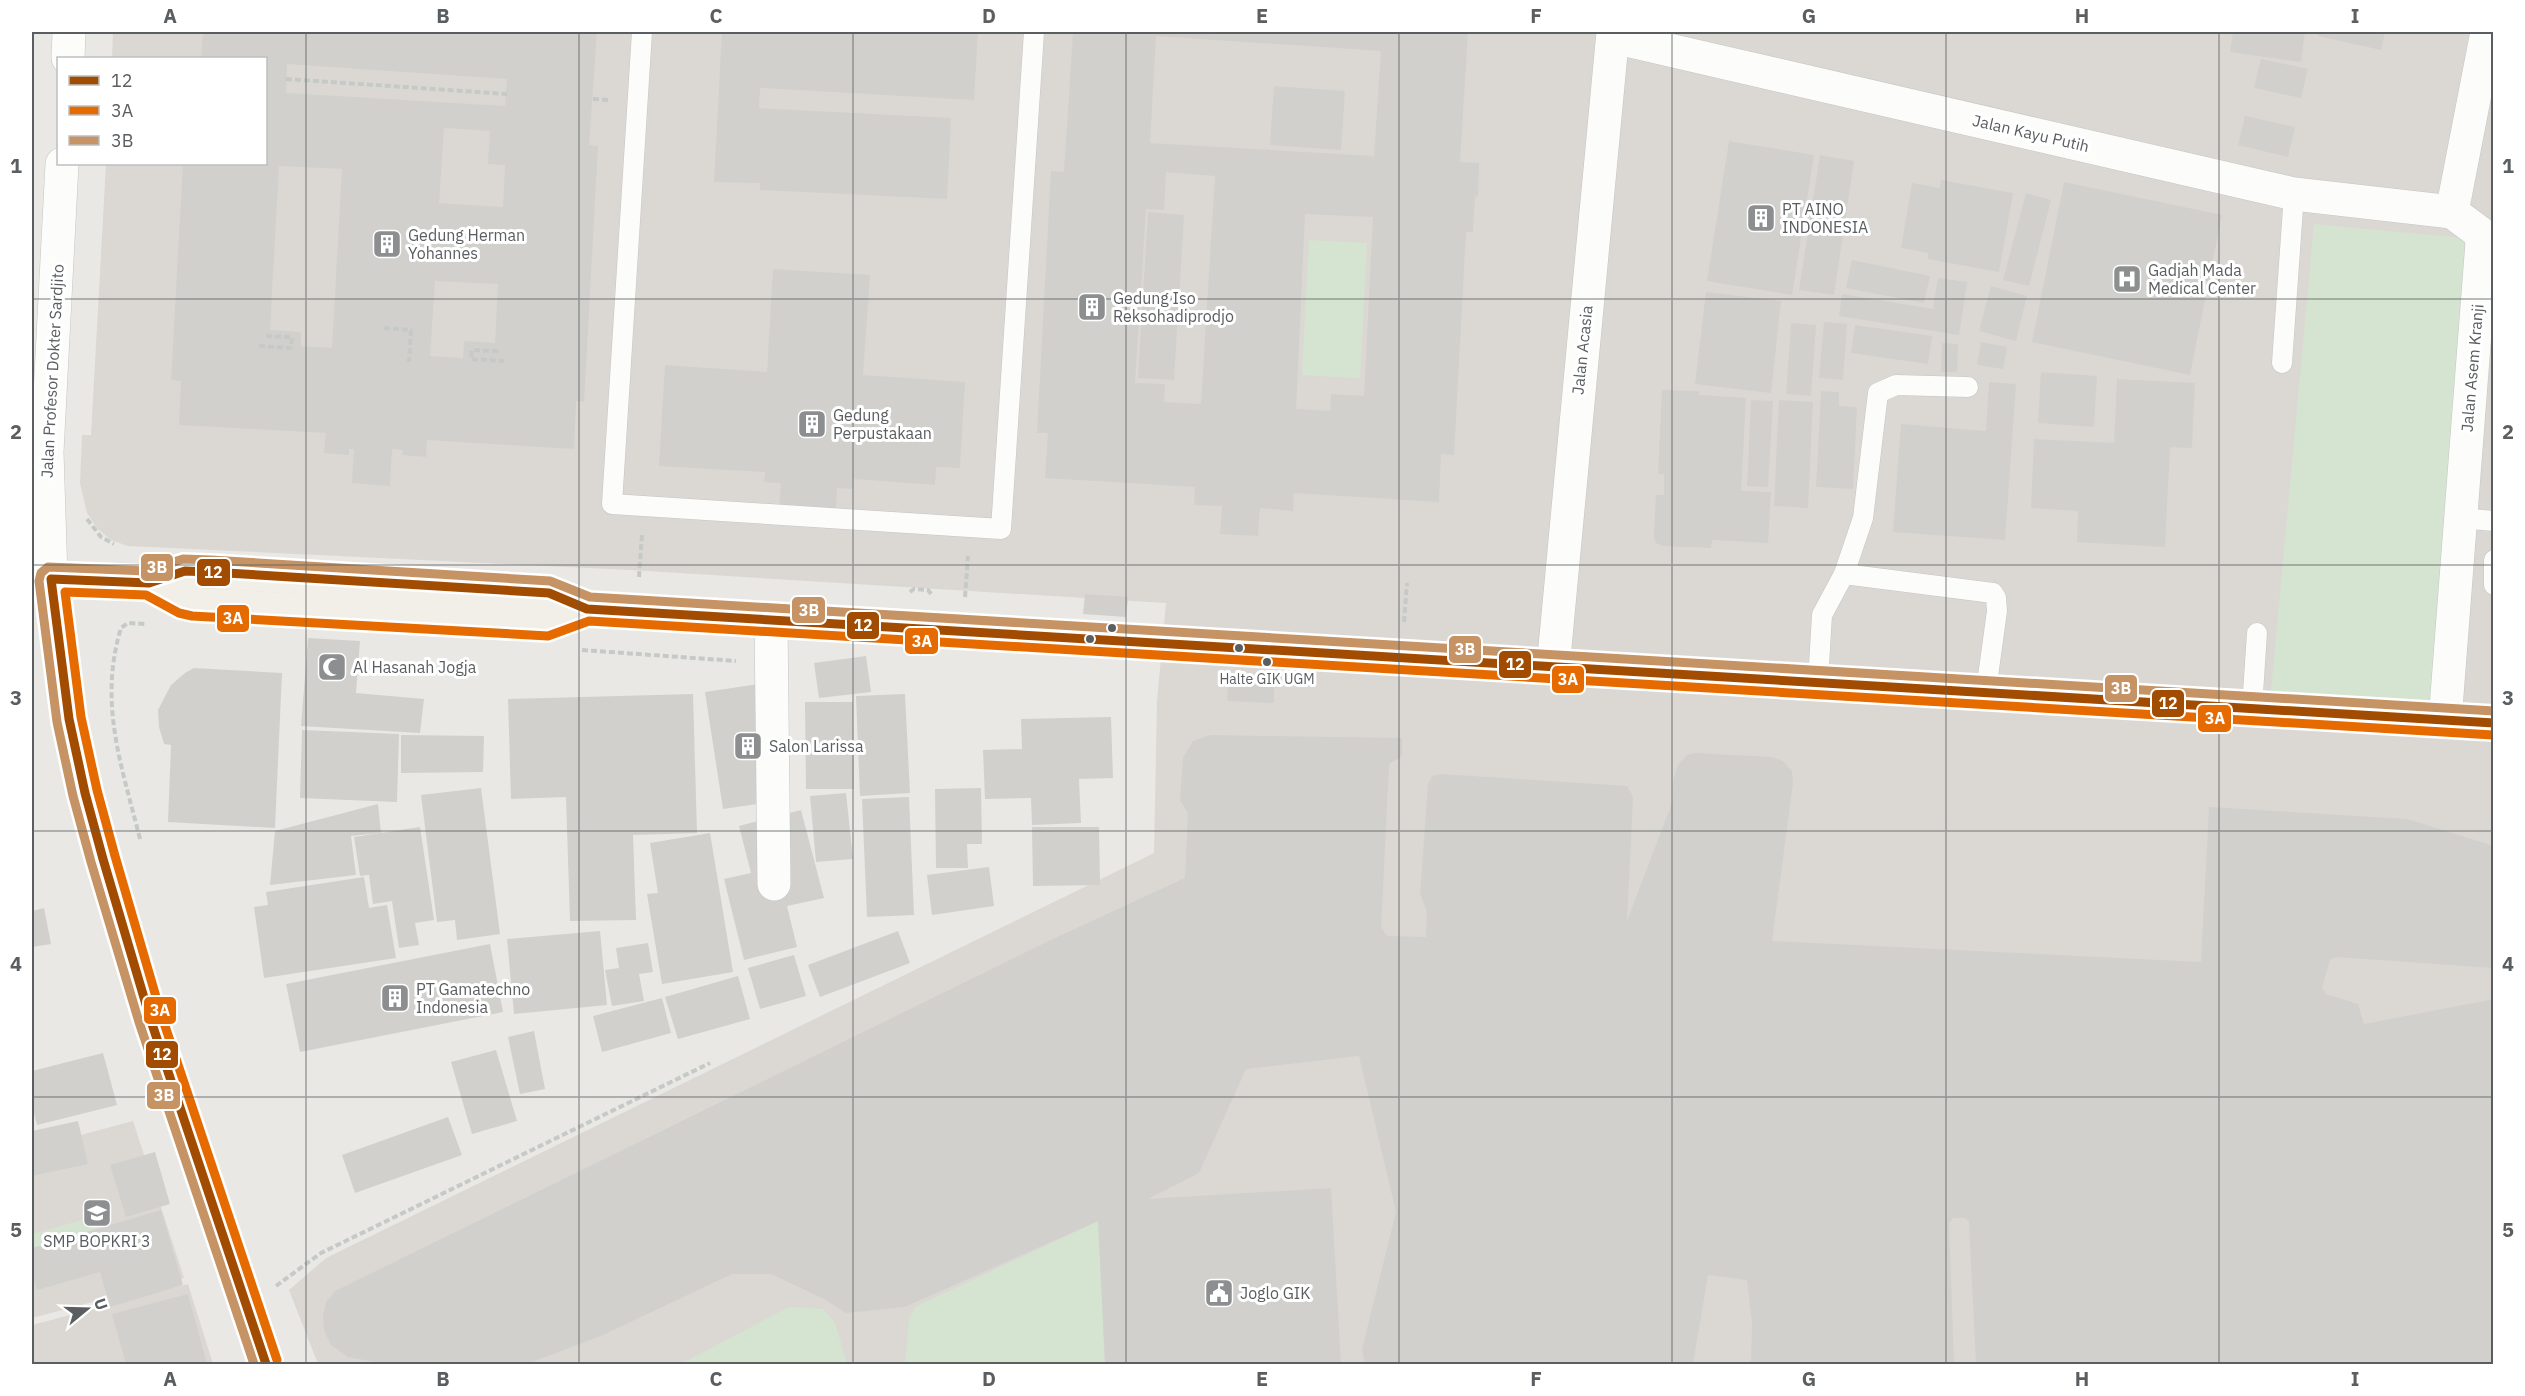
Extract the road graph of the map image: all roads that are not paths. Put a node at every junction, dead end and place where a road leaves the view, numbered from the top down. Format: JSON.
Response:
{"nodes":[{"id":1,"x":69,"y":32,"type":"edge"},
{"id":2,"x":642,"y":32,"type":"edge"},
{"id":3,"x":1034,"y":32,"type":"edge"},
{"id":4,"x":2487,"y":32,"type":"edge"},
{"id":5,"x":1613,"y":34,"type":"edge"},
{"id":6,"x":68,"y":57,"type":"edge"},
{"id":7,"x":62,"y":165,"type":"edge"},
{"id":8,"x":2294,"y":195,"type":"junction"},
{"id":9,"x":2452,"y":212,"type":"junction"},
{"id":10,"x":2282,"y":363,"type":"dead end"},
{"id":11,"x":1968,"y":387,"type":"dead end"},
{"id":12,"x":2460,"y":518,"type":"junction"},
{"id":13,"x":2493,"y":520,"type":"edge"},
{"id":14,"x":2493,"y":560,"type":"edge"},
{"id":15,"x":1844,"y":574,"type":"junction"},
{"id":16,"x":41,"y":579,"type":"edge"},
{"id":17,"x":2493,"y":585,"type":"edge"},
{"id":18,"x":771,"y":621,"type":"junction"},
{"id":19,"x":2257,"y":633,"type":"dead end"},
{"id":20,"x":1553,"y":668,"type":"junction"},
{"id":21,"x":1818,"y":682,"type":"junction"},
{"id":22,"x":1986,"y":691,"type":"junction"},
{"id":23,"x":2252,"y":708,"type":"junction"},
{"id":24,"x":2445,"y":721,"type":"junction"},
{"id":25,"x":2493,"y":723,"type":"edge"},
{"id":26,"x":774,"y":884,"type":"dead end"},
{"id":27,"x":266,"y":1365,"type":"edge"}],
"edges":[{"from":1,"to":6,"type":"street"},
{"from":2,"to":3,"type":"lane"},
{"from":4,"to":9,"type":"street"},
{"from":5,"to":8,"type":"street","name":"Jalan Kayu Putih"},
{"from":5,"to":20,"type":"street","name":"Jalan Acasia"},
{"from":7,"to":16,"type":"street","name":"Jalan Profesor Dokter Sardjito"},
{"from":8,"to":9,"type":"street","name":"Jalan Kayu Putih"},
{"from":8,"to":10,"type":"lane"},
{"from":9,"to":12,"type":"street","name":"Jalan Asem Kranji"},
{"from":11,"to":15,"type":"lane"},
{"from":12,"to":13,"type":"lane"},
{"from":12,"to":24,"type":"street","name":"Jalan Asem Kranji"},
{"from":14,"to":17,"type":"lane"},
{"from":15,"to":21,"type":"lane"},
{"from":15,"to":22,"type":"lane"},
{"from":16,"to":18,"type":"main road"},
{"from":16,"to":27,"type":"main road"},
{"from":18,"to":20,"type":"main road"},
{"from":18,"to":26,"type":"street"},
{"from":19,"to":23,"type":"lane"},
{"from":20,"to":21,"type":"main road"},
{"from":21,"to":22,"type":"main road"},
{"from":22,"to":23,"type":"main road"},
{"from":23,"to":24,"type":"main road"},
{"from":24,"to":25,"type":"main road"}]}
